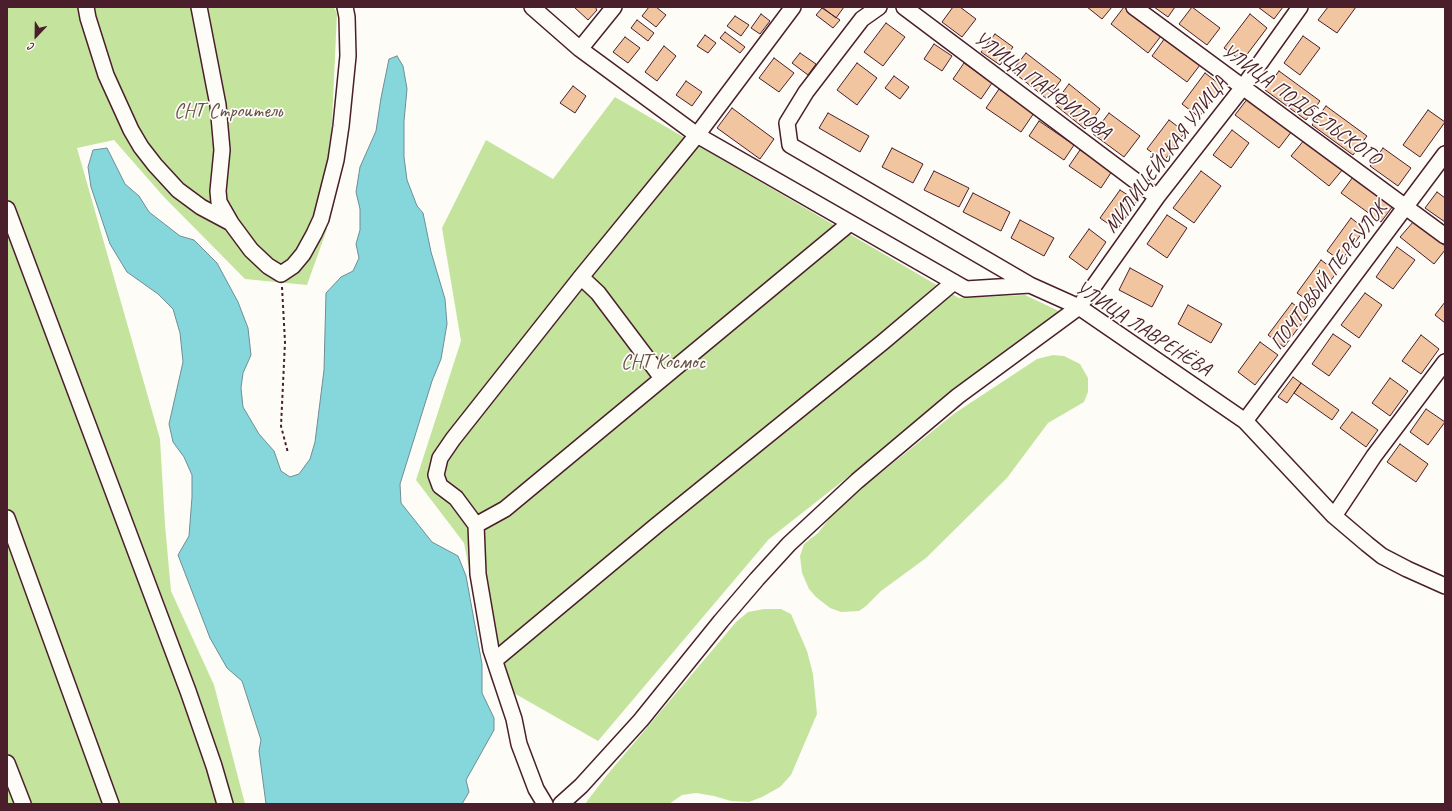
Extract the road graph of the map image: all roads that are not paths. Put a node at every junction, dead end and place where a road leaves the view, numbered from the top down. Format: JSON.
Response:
{"nodes":[{"id":1,"x":86,"y":7,"type":"edge"},
{"id":2,"x":199,"y":7,"type":"edge"},
{"id":3,"x":345,"y":7,"type":"edge"},
{"id":4,"x":532,"y":7,"type":"edge"},
{"id":5,"x":614,"y":7,"type":"edge"},
{"id":6,"x":793,"y":7,"type":"edge"},
{"id":7,"x":879,"y":7,"type":"edge"},
{"id":8,"x":904,"y":7,"type":"edge"},
{"id":9,"x":1134,"y":7,"type":"edge"},
{"id":10,"x":1300,"y":7,"type":"edge"},
{"id":11,"x":580,"y":49,"type":"junction"},
{"id":12,"x":1243,"y":87,"type":"junction"},
{"id":13,"x":697,"y":135,"type":"junction"},
{"id":14,"x":1445,"y":154,"type":"edge"},
{"id":15,"x":1157,"y":197,"type":"junction"},
{"id":16,"x":1406,"y":207,"type":"junction"},
{"id":17,"x":7,"y":209,"type":"edge"},
{"id":18,"x":231,"y":223,"type":"junction"},
{"id":19,"x":850,"y":223,"type":"junction"},
{"id":20,"x":1445,"y":236,"type":"edge"},
{"id":21,"x":581,"y":277,"type":"junction"},
{"id":22,"x":954,"y":282,"type":"junction"},
{"id":23,"x":1030,"y":285,"type":"junction"},
{"id":24,"x":1079,"y":307,"type":"junction"},
{"id":25,"x":1445,"y":362,"type":"edge"},
{"id":26,"x":662,"y":378,"type":"junction"},
{"id":27,"x":1245,"y":421,"type":"junction"},
{"id":28,"x":1334,"y":516,"type":"junction"},
{"id":29,"x":7,"y":518,"type":"edge"},
{"id":30,"x":476,"y":525,"type":"junction"},
{"id":31,"x":1445,"y":586,"type":"edge"},
{"id":32,"x":495,"y":660,"type":"junction"},
{"id":33,"x":7,"y":763,"type":"edge"},
{"id":34,"x":22,"y":804,"type":"edge"},
{"id":35,"x":111,"y":804,"type":"edge"},
{"id":36,"x":225,"y":804,"type":"edge"},
{"id":37,"x":544,"y":804,"type":"edge"},
{"id":38,"x":561,"y":804,"type":"edge"}],
"edges":[{"from":1,"to":18,"type":"street"},
{"from":2,"to":18,"type":"street"},
{"from":3,"to":18,"type":"street"},
{"from":4,"to":11,"type":"street"},
{"from":5,"to":11,"type":"street"},
{"from":6,"to":13,"type":"street"},
{"from":7,"to":23,"type":"street","name":"УЛИЦА ЛАВРЕНЁВА"},
{"from":8,"to":15,"type":"street","name":"УЛИЦА ПАНФИЛОВА"},
{"from":9,"to":12,"type":"street","name":"УЛИЦА ПОДБЕЛЬСКОГО"},
{"from":10,"to":12,"type":"street","name":"МИЛИЦЕЙСКАЯ УЛИЦА"},
{"from":11,"to":13,"type":"street"},
{"from":12,"to":15,"type":"street","name":"МИЛИЦЕЙСКАЯ УЛИЦА"},
{"from":12,"to":16,"type":"street","name":"УЛИЦА ПОДБЕЛЬСКОГО"},
{"from":13,"to":19,"type":"street"},
{"from":13,"to":21,"type":"street"},
{"from":14,"to":16,"type":"street","name":"ПОЧТОВЫЙ ПЕРЕУЛОК"},
{"from":15,"to":24,"type":"street","name":"МИЛИЦЕЙСКАЯ УЛИЦА"},
{"from":16,"to":20,"type":"street","name":"УЛИЦА ПОДБЕЛЬСКОГО"},
{"from":16,"to":27,"type":"street","name":"ПОЧТОВЫЙ ПЕРЕУЛОК"},
{"from":17,"to":36,"type":"street"},
{"from":19,"to":22,"type":"street"},
{"from":19,"to":26,"type":"street"},
{"from":21,"to":26,"type":"street"},
{"from":21,"to":30,"type":"street"},
{"from":22,"to":23,"type":"street"},
{"from":22,"to":32,"type":"street"},
{"from":23,"to":24,"type":"street","name":"УЛИЦА ЛАВРЕНЁВА"},
{"from":24,"to":27,"type":"street","name":"УЛИЦА ЛАВРЕНЁВА"},
{"from":24,"to":38,"type":"street","name":"МИЛИЦЕЙСКАЯ УЛИЦА"},
{"from":25,"to":28,"type":"street"},
{"from":26,"to":30,"type":"street"},
{"from":27,"to":28,"type":"street","name":"УЛИЦА ЛАВРЕНЁВА"},
{"from":28,"to":31,"type":"street","name":"УЛИЦА ЛАВРЕНЁВА"},
{"from":29,"to":35,"type":"street"},
{"from":30,"to":32,"type":"street"},
{"from":32,"to":37,"type":"street"},
{"from":33,"to":34,"type":"street"}]}
